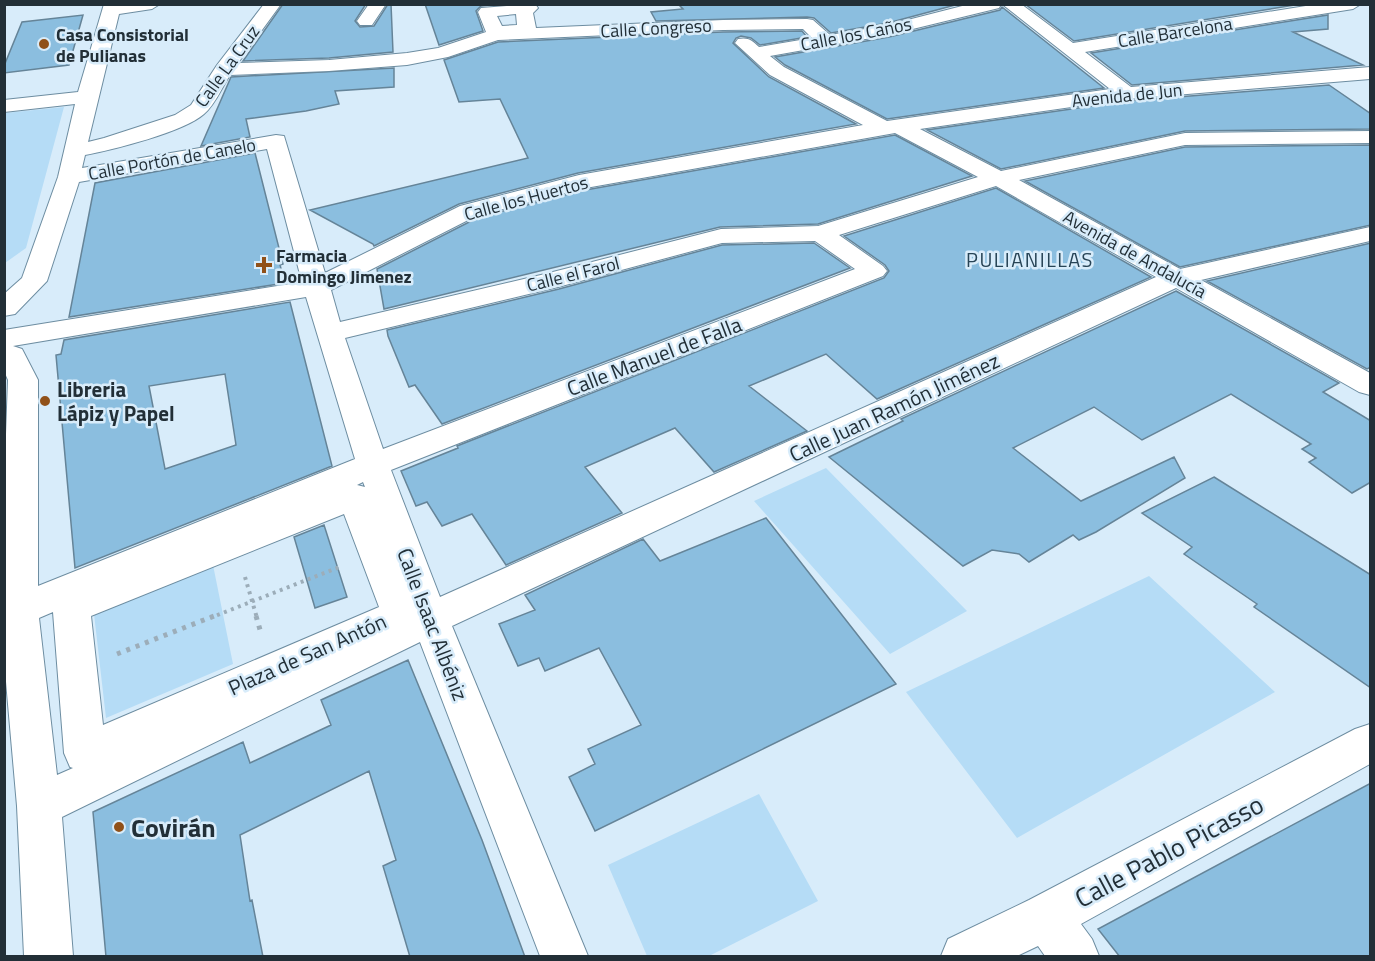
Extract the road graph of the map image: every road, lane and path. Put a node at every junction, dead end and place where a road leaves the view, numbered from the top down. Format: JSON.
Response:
{"nodes":[{"id":1,"x":152,"y":4,"type":"edge"},
{"id":2,"x":273,"y":4,"type":"edge"},
{"id":3,"x":378,"y":4,"type":"edge"},
{"id":4,"x":470,"y":4,"type":"edge"},
{"id":5,"x":993,"y":4,"type":"edge"},
{"id":6,"x":1010,"y":4,"type":"edge"},
{"id":7,"x":1353,"y":4,"type":"edge"},
{"id":8,"x":1362,"y":4,"type":"edge"},
{"id":9,"x":113,"y":7,"type":"edge"},
{"id":10,"x":1371,"y":9,"type":"edge"},
{"id":11,"x":717,"y":18,"type":"junction"},
{"id":12,"x":366,"y":21,"type":"dead end"},
{"id":13,"x":480,"y":37,"type":"junction"},
{"id":14,"x":825,"y":40,"type":"junction"},
{"id":15,"x":1069,"y":49,"type":"junction"},
{"id":16,"x":755,"y":52,"type":"junction"},
{"id":17,"x":224,"y":69,"type":"junction"},
{"id":18,"x":1371,"y":73,"type":"edge"},
{"id":19,"x":1126,"y":93,"type":"junction"},
{"id":20,"x":87,"y":97,"type":"junction"},
{"id":21,"x":4,"y":106,"type":"edge"},
{"id":22,"x":891,"y":127,"type":"junction"},
{"id":23,"x":1371,"y":137,"type":"edge"},
{"id":24,"x":276,"y":141,"type":"joint"},
{"id":25,"x":73,"y":151,"type":"junction"},
{"id":26,"x":69,"y":177,"type":"junction"},
{"id":27,"x":998,"y":178,"type":"junction"},
{"id":28,"x":820,"y":232,"type":"junction"},
{"id":29,"x":1371,"y":234,"type":"edge"},
{"id":30,"x":41,"y":255,"type":"junction"},
{"id":31,"x":1178,"y":277,"type":"junction"},
{"id":32,"x":4,"y":281,"type":"edge"},
{"id":33,"x":317,"y":287,"type":"junction"},
{"id":34,"x":5,"y":308,"type":"edge"},
{"id":35,"x":329,"y":333,"type":"junction"},
{"id":36,"x":4,"y":339,"type":"edge"},
{"id":37,"x":4,"y":354,"type":"edge"},
{"id":38,"x":1371,"y":385,"type":"edge"},
{"id":39,"x":13,"y":397,"type":"edge"},
{"id":40,"x":373,"y":465,"type":"junction"},
{"id":41,"x":236,"y":543,"type":"junction"},
{"id":42,"x":376,"y":553,"type":"junction"},
{"id":43,"x":252,"y":601,"type":"junction"},
{"id":44,"x":430,"y":619,"type":"junction"},
{"id":45,"x":15,"y":631,"type":"edge"},
{"id":46,"x":76,"y":670,"type":"junction"},
{"id":47,"x":271,"y":670,"type":"junction"},
{"id":48,"x":1371,"y":743,"type":"edge"},
{"id":49,"x":39,"y":806,"type":"junction"},
{"id":50,"x":1046,"y":917,"type":"junction"},
{"id":51,"x":48,"y":957,"type":"edge"},
{"id":52,"x":564,"y":957,"type":"edge"},
{"id":53,"x":965,"y":957,"type":"edge"},
{"id":54,"x":1075,"y":957,"type":"edge"}],
"edges":[{"from":1,"to":9,"type":"street"},
{"from":2,"to":17,"type":"street","name":"Calle La Cruz"},
{"from":3,"to":12,"type":"street"},
{"from":4,"to":13,"type":"street"},
{"from":5,"to":14,"type":"street","name":"Calle los Caños"},
{"from":6,"to":15,"type":"street"},
{"from":7,"to":15,"type":"street","name":"Calle Barcelona"},
{"from":8,"to":10,"type":"street"},
{"from":9,"to":20,"type":"street"},
{"from":11,"to":13,"type":"street","name":"Calle Congreso"},
{"from":11,"to":14,"type":"street","name":"Calle Congreso"},
{"from":11,"to":16,"type":"street","name":"Avenida de Andalucía"},
{"from":13,"to":17,"type":"street"},
{"from":14,"to":16,"type":"street","name":"Calle los Caños"},
{"from":15,"to":19,"type":"street"},
{"from":16,"to":22,"type":"street","name":"Avenida de Andalucía"},
{"from":17,"to":25,"type":"street","name":"Calle La Cruz"},
{"from":18,"to":19,"type":"street","name":"Avenida de Jun"},
{"from":19,"to":22,"type":"street","name":"Avenida de Jun"},
{"from":20,"to":21,"type":"street"},
{"from":20,"to":25,"type":"street"},
{"from":22,"to":27,"type":"street","name":"Avenida de Andalucía"},
{"from":22,"to":33,"type":"street","name":"Calle los Huertos"},
{"from":23,"to":27,"type":"street","name":"Calle el Farol"},
{"from":24,"to":26,"type":"street","name":"Calle Portón de Canelo"},
{"from":24,"to":33,"type":"street","name":"Calle Isaac Albéniz"},
{"from":25,"to":26,"type":"street"},
{"from":26,"to":30,"type":"street"},
{"from":27,"to":28,"type":"street","name":"Calle el Farol"},
{"from":27,"to":31,"type":"street","name":"Avenida de Andalucía"},
{"from":28,"to":35,"type":"street","name":"Calle el Farol"},
{"from":28,"to":40,"type":"street","name":"Calle Manuel de Falla"},
{"from":29,"to":31,"type":"street","name":"Calle Juan Ramón Jiménez"},
{"from":30,"to":32,"type":"street"},
{"from":30,"to":34,"type":"street"},
{"from":31,"to":38,"type":"street","name":"Avenida de Andalucía"},
{"from":31,"to":44,"type":"street","name":"Calle Juan Ramón Jiménez"},
{"from":33,"to":35,"type":"street","name":"Calle Isaac Albéniz"},
{"from":33,"to":36,"type":"street","name":"Calle los Huertos"},
{"from":34,"to":36,"type":"street"},
{"from":35,"to":40,"type":"street","name":"Calle Isaac Albéniz"},
{"from":37,"to":39,"type":"street"},
{"from":39,"to":45,"type":"street"},
{"from":40,"to":44,"type":"street","name":"Calle Isaac Albéniz"},
{"from":40,"to":45,"type":"street"},
{"from":41,"to":42,"type":"street","name":"Plaza de San Antón"},
{"from":41,"to":43,"type":"path"},
{"from":41,"to":46,"type":"street","name":"Plaza de San Antón"},
{"from":42,"to":43,"type":"path"},
{"from":42,"to":47,"type":"street","name":"Plaza de San Antón"},
{"from":43,"to":46,"type":"path"},
{"from":43,"to":47,"type":"path"},
{"from":44,"to":49,"type":"street","name":"Plaza de San Antón"},
{"from":44,"to":52,"type":"street","name":"Calle Isaac Albéniz"},
{"from":45,"to":49,"type":"street"},
{"from":46,"to":47,"type":"street","name":"Plaza de San Antón"},
{"from":48,"to":50,"type":"street","name":"Calle Pablo Picasso"},
{"from":49,"to":51,"type":"street"},
{"from":50,"to":53,"type":"street","name":"Calle Pablo Picasso"},
{"from":50,"to":54,"type":"street"}]}
